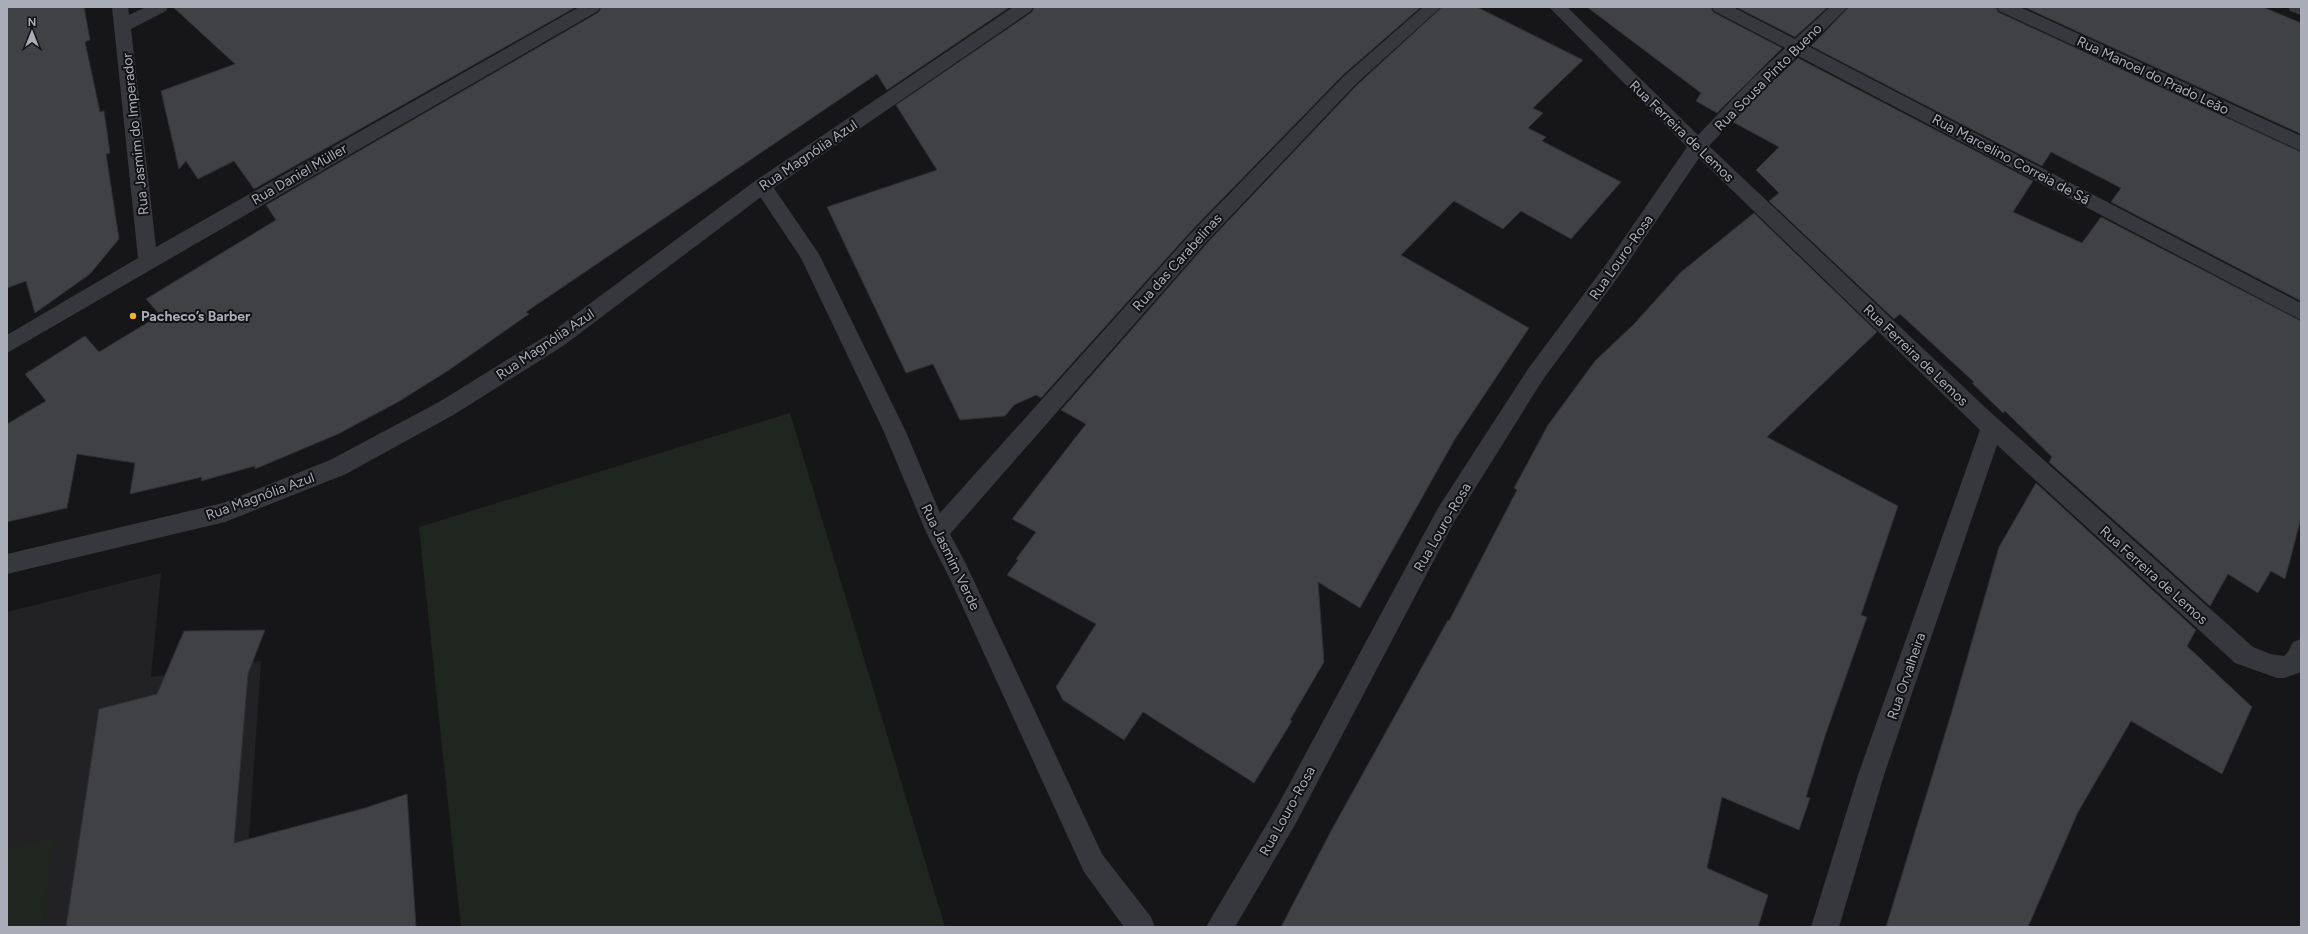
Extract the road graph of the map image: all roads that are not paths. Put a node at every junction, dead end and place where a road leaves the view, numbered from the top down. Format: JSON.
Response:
{"nodes":[{"id":1,"x":120,"y":7,"type":"edge"},
{"id":2,"x":160,"y":7,"type":"edge"},
{"id":3,"x":592,"y":7,"type":"edge"},
{"id":4,"x":1025,"y":7,"type":"edge"},
{"id":5,"x":1433,"y":7,"type":"edge"},
{"id":6,"x":1557,"y":7,"type":"edge"},
{"id":7,"x":1720,"y":7,"type":"edge"},
{"id":8,"x":1840,"y":7,"type":"edge"},
{"id":9,"x":2006,"y":7,"type":"edge"},
{"id":10,"x":2296,"y":7,"type":"edge"},
{"id":11,"x":2301,"y":9,"type":"edge"},
{"id":12,"x":124,"y":25,"type":"junction"},
{"id":13,"x":1797,"y":46,"type":"junction"},
{"id":14,"x":2301,"y":144,"type":"edge"},
{"id":15,"x":1697,"y":147,"type":"junction"},
{"id":16,"x":762,"y":186,"type":"junction"},
{"id":17,"x":148,"y":261,"type":"junction"},
{"id":18,"x":2301,"y":312,"type":"edge"},
{"id":19,"x":7,"y":345,"type":"edge"},
{"id":20,"x":1992,"y":427,"type":"junction"},
{"id":21,"x":937,"y":532,"type":"junction"},
{"id":22,"x":7,"y":564,"type":"edge"},
{"id":23,"x":2299,"y":655,"type":"edge"},
{"id":24,"x":1141,"y":927,"type":"edge"},
{"id":25,"x":1220,"y":927,"type":"edge"},
{"id":26,"x":1825,"y":927,"type":"edge"}],
"edges":[{"from":1,"to":12,"type":"street","name":"Rua Jasmim do Imperador"},
{"from":2,"to":12,"type":"street"},
{"from":3,"to":17,"type":"street","name":"Rua Daniel Müller"},
{"from":4,"to":16,"type":"street","name":"Rua Magnólia Azul"},
{"from":5,"to":21,"type":"street","name":"Rua das Carabelinas"},
{"from":6,"to":15,"type":"street","name":"Rua Ferreira de Lemos"},
{"from":7,"to":13,"type":"street","name":"Rua Marcelino Correia de Sá"},
{"from":8,"to":13,"type":"street","name":"Rua Sousa Pinto Bueno"},
{"from":9,"to":14,"type":"street","name":"Rua Manoel do Prado Leão"},
{"from":10,"to":11,"type":"street"},
{"from":12,"to":17,"type":"street","name":"Rua Jasmim do Imperador"},
{"from":13,"to":15,"type":"street","name":"Rua Sousa Pinto Bueno"},
{"from":13,"to":18,"type":"street","name":"Rua Marcelino Correia de Sá"},
{"from":15,"to":20,"type":"street","name":"Rua Ferreira de Lemos"},
{"from":15,"to":25,"type":"street","name":"Rua Louro-Rosa"},
{"from":16,"to":21,"type":"street","name":"Rua Jasmim Verde"},
{"from":16,"to":22,"type":"street","name":"Rua Magnólia Azul"},
{"from":17,"to":19,"type":"street","name":"Rua Daniel Müller"},
{"from":20,"to":23,"type":"street","name":"Rua Ferreira de Lemos"},
{"from":20,"to":26,"type":"street","name":"Rua Orvalheira"},
{"from":21,"to":24,"type":"street","name":"Rua Jasmim Verde"}]}
